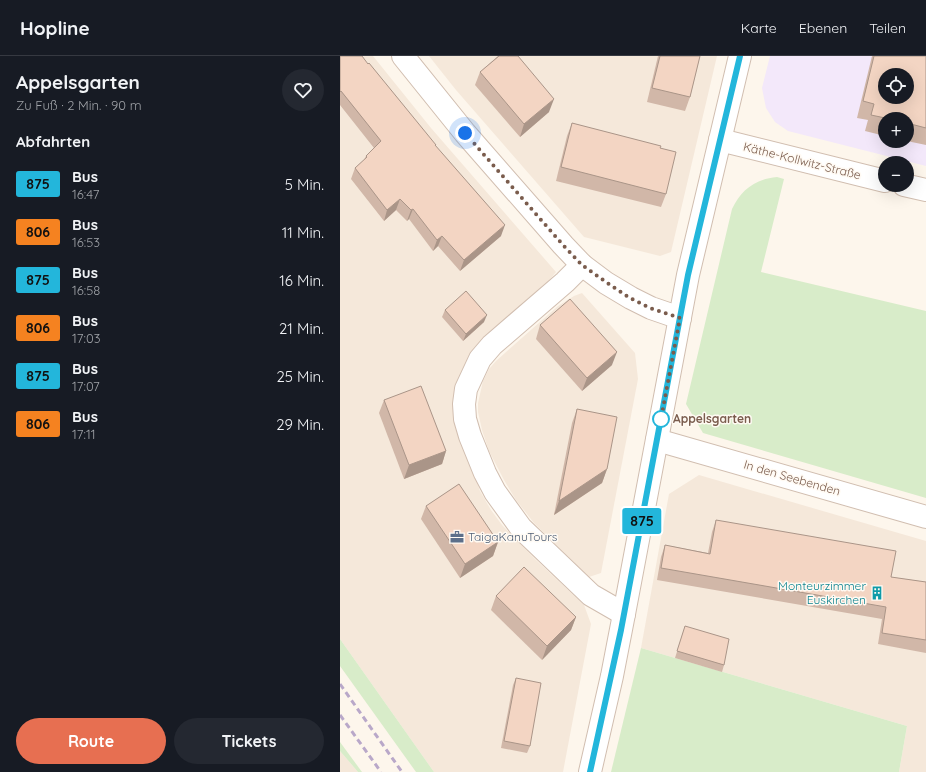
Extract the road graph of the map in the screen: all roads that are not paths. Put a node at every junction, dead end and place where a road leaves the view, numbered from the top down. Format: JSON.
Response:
{"nodes":[{"id":1,"x":403,"y":56,"type":"edge"},
{"id":2,"x":740,"y":56,"type":"edge"},
{"id":3,"x":720,"y":140,"type":"junction"},
{"id":4,"x":878,"y":178,"type":"edge"},
{"id":5,"x":914,"y":187,"type":"edge"},
{"id":6,"x":926,"y":190,"type":"edge"},
{"id":7,"x":582,"y":265,"type":"junction"},
{"id":8,"x":680,"y":318,"type":"junction"},
{"id":9,"x":657,"y":440,"type":"junction"},
{"id":10,"x":926,"y":517,"type":"edge"},
{"id":11,"x":624,"y":614,"type":"junction"},
{"id":12,"x":590,"y":772,"type":"edge"}],
"edges":[{"from":1,"to":7,"type":"street"},
{"from":2,"to":3,"type":"street"},
{"from":3,"to":4,"type":"street","name":"Käthe-Kollwitz-Straße"},
{"from":3,"to":8,"type":"street"},
{"from":5,"to":6,"type":"street"},
{"from":7,"to":8,"type":"street"},
{"from":7,"to":11,"type":"street"},
{"from":8,"to":9,"type":"street"},
{"from":9,"to":10,"type":"street","name":"In den Seebenden"},
{"from":9,"to":11,"type":"street"},
{"from":11,"to":12,"type":"street"}]}
